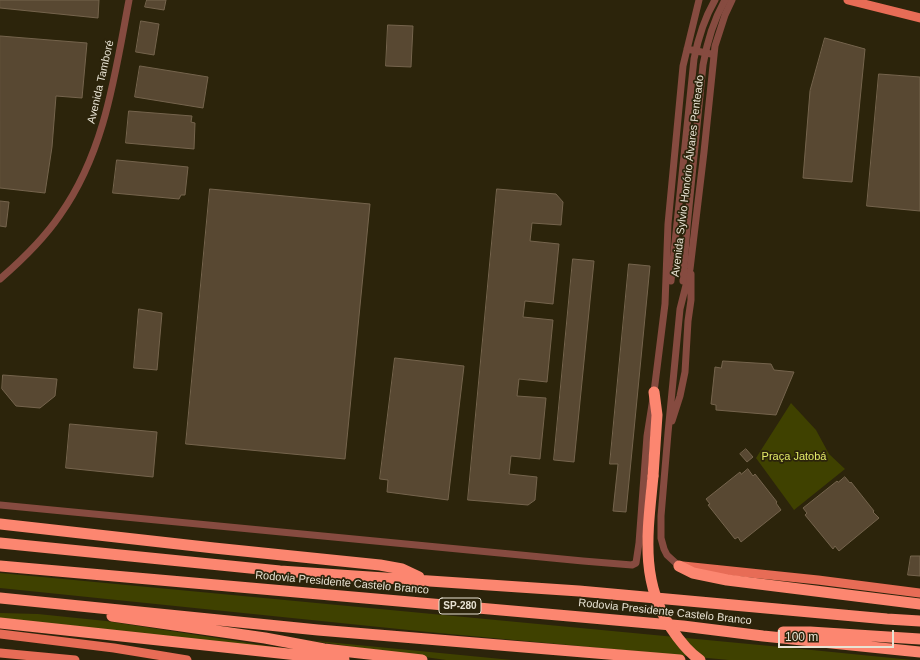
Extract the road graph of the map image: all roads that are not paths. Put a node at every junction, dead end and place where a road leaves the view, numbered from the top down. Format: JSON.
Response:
{"nodes":[{"id":1,"x":129,"y":0,"type":"edge"},
{"id":2,"x":699,"y":0,"type":"edge"},
{"id":3,"x":715,"y":0,"type":"edge"},
{"id":4,"x":725,"y":0,"type":"edge"},
{"id":5,"x":732,"y":0,"type":"edge"},
{"id":6,"x":848,"y":0,"type":"edge"},
{"id":7,"x":920,"y":18,"type":"edge"},
{"id":8,"x":687,"y":49,"type":"junction"},
{"id":9,"x":714,"y":54,"type":"junction"},
{"id":10,"x":690,"y":269,"type":"junction"},
{"id":11,"x":0,"y":279,"type":"edge"},
{"id":12,"x":665,"y":304,"type":"junction"},
{"id":13,"x":680,"y":309,"type":"junction"},
{"id":14,"x":654,"y":392,"type":"junction"},
{"id":15,"x":668,"y":433,"type":"junction"},
{"id":16,"x":0,"y":506,"type":"edge"},
{"id":17,"x":0,"y":524,"type":"edge"},
{"id":18,"x":0,"y":543,"type":"edge"},
{"id":19,"x":0,"y":566,"type":"edge"},
{"id":20,"x":678,"y":566,"type":"junction"},
{"id":21,"x":427,"y":580,"type":"junction"},
{"id":22,"x":920,"y":593,"type":"edge"},
{"id":23,"x":0,"y":598,"type":"edge"},
{"id":24,"x":37,"y":601,"type":"junction"},
{"id":25,"x":920,"y":604,"type":"edge"},
{"id":26,"x":920,"y":621,"type":"edge"},
{"id":27,"x":0,"y":623,"type":"edge"},
{"id":28,"x":0,"y":632,"type":"edge"},
{"id":29,"x":108,"y":635,"type":"junction"},
{"id":30,"x":763,"y":636,"type":"junction"},
{"id":31,"x":920,"y":639,"type":"edge"},
{"id":32,"x":920,"y":652,"type":"edge"},
{"id":33,"x":0,"y":653,"type":"edge"},
{"id":34,"x":75,"y":660,"type":"edge"},
{"id":35,"x":187,"y":660,"type":"edge"},
{"id":36,"x":344,"y":660,"type":"edge"},
{"id":37,"x":422,"y":660,"type":"edge"},
{"id":38,"x":680,"y":660,"type":"edge"},
{"id":39,"x":700,"y":660,"type":"edge"}],
"edges":[{"from":1,"to":11,"type":"street","name":"Avenida Tamboré"},
{"from":2,"to":8,"type":"street","name":"Avenida Sylvio Honório Álvares Penteado"},
{"from":3,"to":12,"type":"street","bridge":true},
{"from":4,"to":13,"type":"street","bridge":true},
{"from":5,"to":9,"type":"street","name":"Avenida Sylvio Honório Álvares Penteado"},
{"from":6,"to":7,"type":"main road"},
{"from":8,"to":9,"type":"street"},
{"from":8,"to":12,"type":"street","name":"Avenida Sylvio Honório Álvares Penteado"},
{"from":9,"to":10,"type":"street","name":"Avenida Sylvio Honório Álvares Penteado"},
{"from":10,"to":13,"type":"street","name":"Avenida Sylvio Honório Álvares Penteado"},
{"from":10,"to":15,"type":"street"},
{"from":12,"to":14,"type":"street","name":"Avenida Sylvio Honório Álvares Penteado"},
{"from":13,"to":15,"type":"street","name":"Avenida Sylvio Honório Álvares Penteado"},
{"from":14,"to":16,"type":"street","name":"Avenida Sylvio Honório Álvares Penteado"},
{"from":14,"to":39,"type":"highway","bridge":true},
{"from":15,"to":20,"type":"street","name":"Avenida Sylvio Honório Álvares Penteado"},
{"from":17,"to":21,"type":"highway"},
{"from":18,"to":21,"type":"highway"},
{"from":19,"to":30,"type":"highway","name":"Rodovia Presidente Castelo Branco","number":"SP-280"},
{"from":20,"to":22,"type":"main road"},
{"from":20,"to":25,"type":"highway"},
{"from":21,"to":26,"type":"highway"},
{"from":23,"to":24,"type":"highway"},
{"from":24,"to":37,"type":"highway"},
{"from":24,"to":38,"type":"highway"},
{"from":27,"to":29,"type":"highway"},
{"from":28,"to":29,"type":"main road"},
{"from":28,"to":35,"type":"main road"},
{"from":29,"to":36,"type":"highway"},
{"from":30,"to":31,"type":"highway"},
{"from":30,"to":32,"type":"highway","name":"Rodovia Presidente Castelo Branco","number":"SP-280"},
{"from":33,"to":34,"type":"main road"}]}
